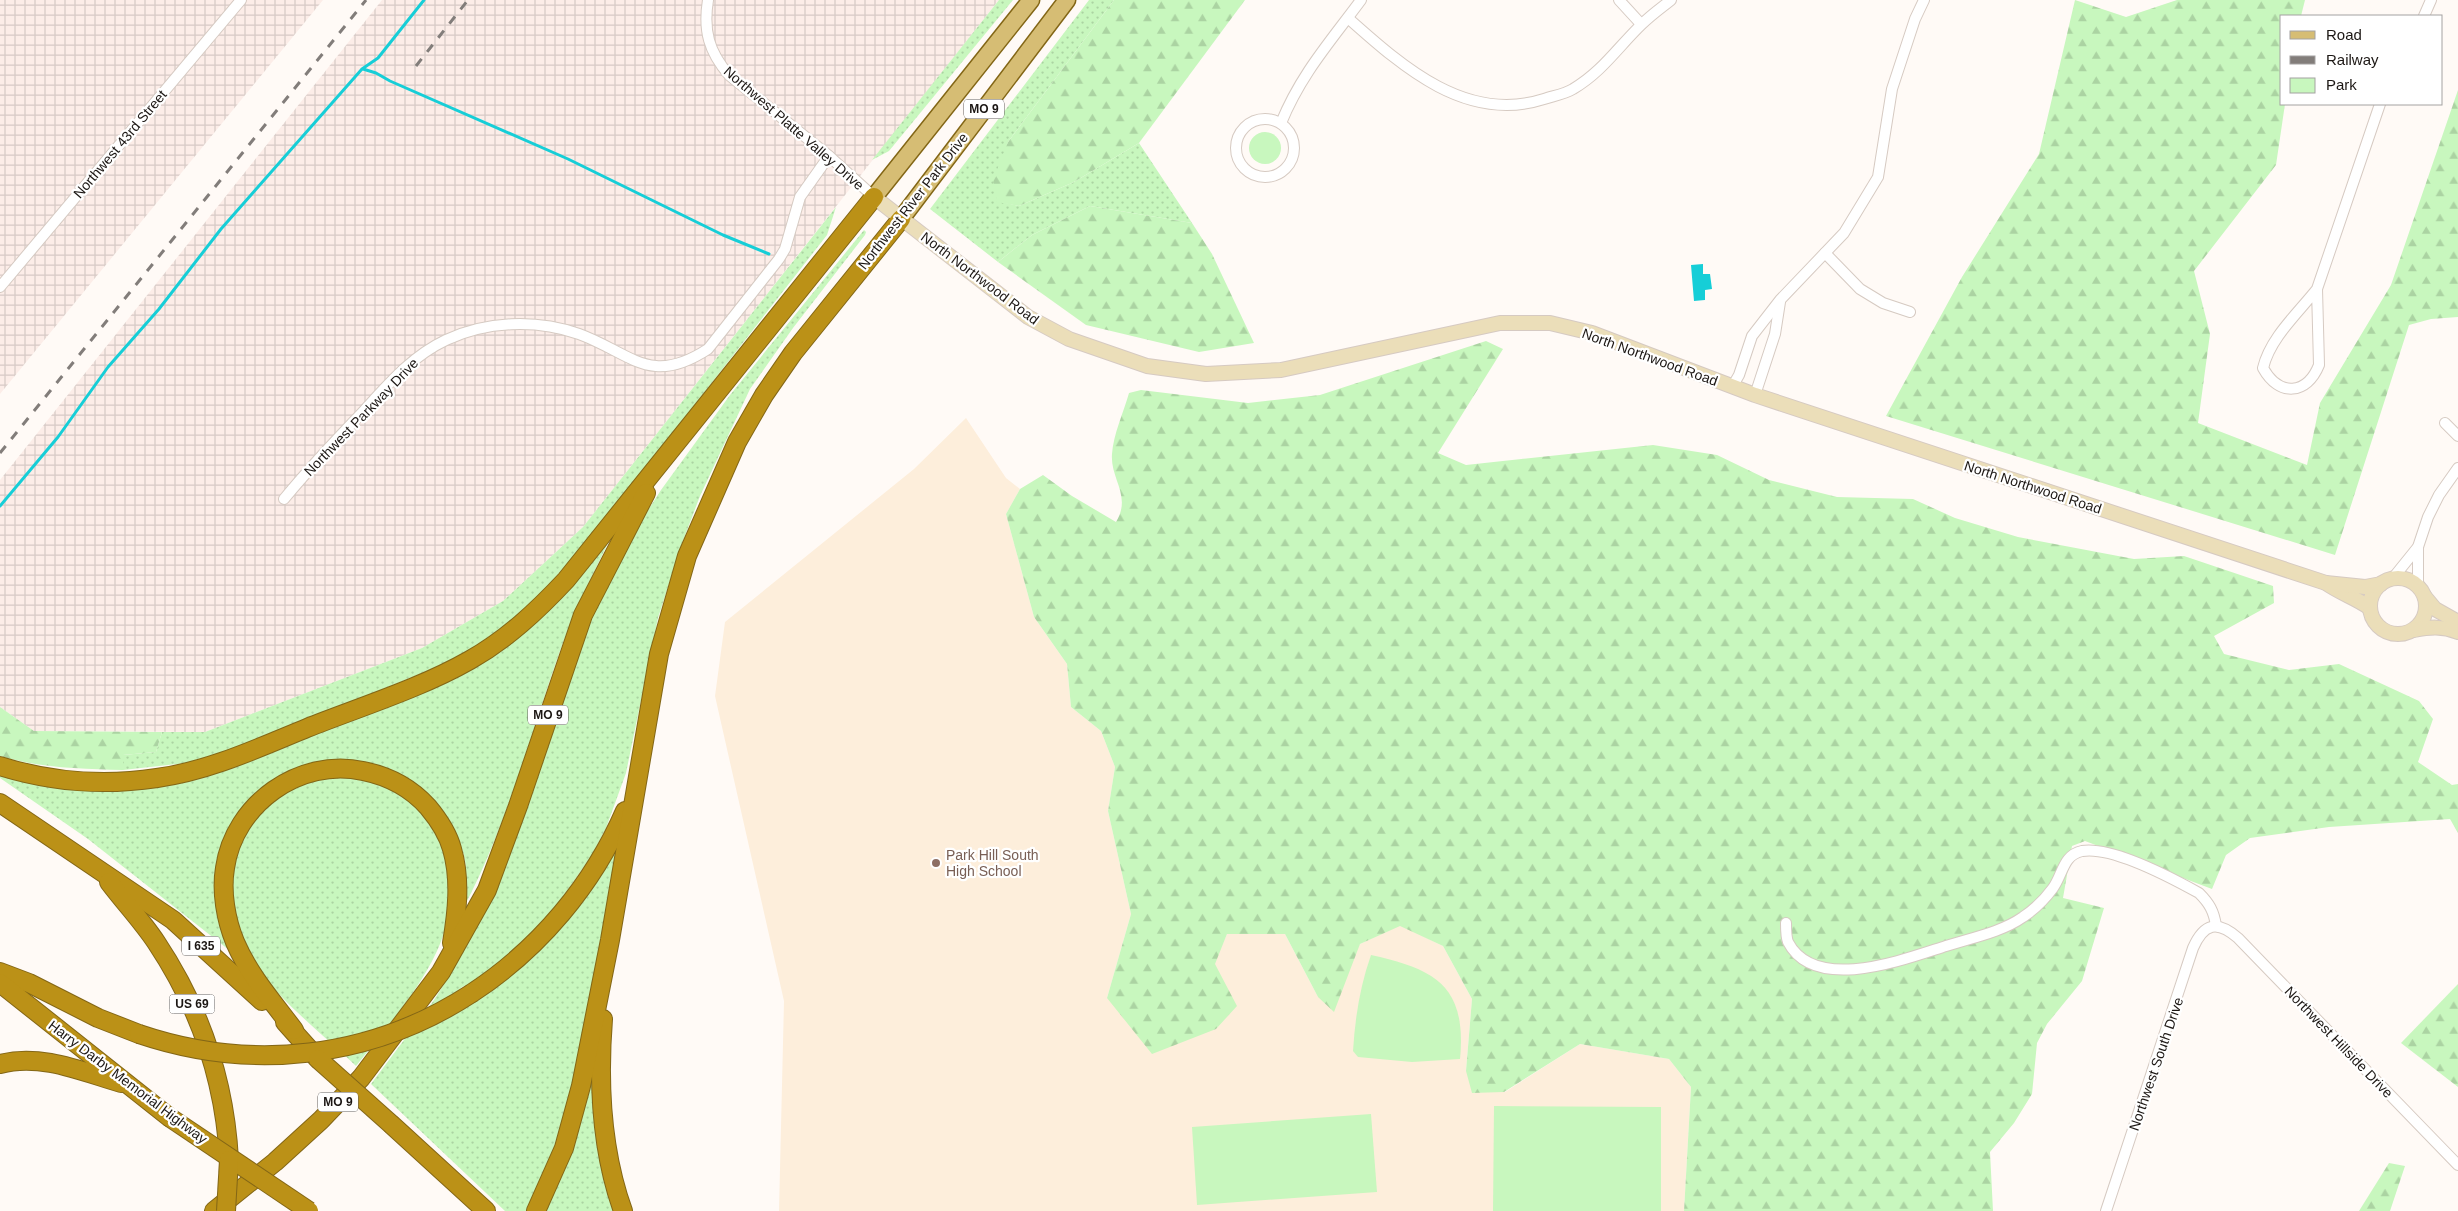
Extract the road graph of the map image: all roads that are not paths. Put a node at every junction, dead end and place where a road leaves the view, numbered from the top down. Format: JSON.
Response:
{"nodes":[{"id":1,"x":241,"y":0,"type":"edge"},
{"id":2,"x":708,"y":0,"type":"edge"},
{"id":3,"x":1031,"y":0,"type":"edge"},
{"id":4,"x":1067,"y":0,"type":"edge"},
{"id":5,"x":1361,"y":0,"type":"edge"},
{"id":6,"x":1619,"y":0,"type":"edge"},
{"id":7,"x":1924,"y":0,"type":"edge"},
{"id":8,"x":2431,"y":0,"type":"edge"},
{"id":9,"x":1666,"y":2,"type":"edge"},
{"id":10,"x":2424,"y":15,"type":"edge"},
{"id":11,"x":1348,"y":18,"type":"junction"},
{"id":12,"x":1642,"y":24,"type":"junction"},
{"id":13,"x":2380,"y":105,"type":"edge"},
{"id":14,"x":1281,"y":124,"type":"junction"},
{"id":15,"x":828,"y":156,"type":"junction"},
{"id":16,"x":874,"y":198,"type":"junction"},
{"id":17,"x":901,"y":219,"type":"junction"},
{"id":18,"x":1825,"y":253,"type":"junction"},
{"id":19,"x":0,"y":287,"type":"edge"},
{"id":20,"x":2317,"y":289,"type":"junction"},
{"id":21,"x":1780,"y":300,"type":"junction"},
{"id":22,"x":1910,"y":312,"type":"dead end"},
{"id":23,"x":1732,"y":387,"type":"junction"},
{"id":24,"x":1755,"y":396,"type":"junction"},
{"id":25,"x":2446,"y":423,"type":"dead end"},
{"id":26,"x":2458,"y":436,"type":"edge"},
{"id":27,"x":663,"y":461,"type":"junction"},
{"id":28,"x":2458,"y":468,"type":"edge"},
{"id":29,"x":284,"y":499,"type":"dead end"},
{"id":30,"x":2418,"y":547,"type":"junction"},
{"id":31,"x":2387,"y":581,"type":"junction"},
{"id":32,"x":2326,"y":583,"type":"junction"},
{"id":33,"x":2421,"y":591,"type":"junction"},
{"id":34,"x":2370,"y":608,"type":"junction"},
{"id":35,"x":2458,"y":622,"type":"edge"},
{"id":36,"x":2414,"y":630,"type":"junction"},
{"id":37,"x":2458,"y":632,"type":"edge"},
{"id":38,"x":0,"y":766,"type":"edge"},
{"id":39,"x":638,"y":772,"type":"junction"},
{"id":40,"x":0,"y":803,"type":"edge"},
{"id":41,"x":101,"y":871,"type":"junction"},
{"id":42,"x":1786,"y":924,"type":"dead end"},
{"id":43,"x":2216,"y":926,"type":"junction"},
{"id":44,"x":610,"y":940,"type":"junction"},
{"id":45,"x":0,"y":972,"type":"edge"},
{"id":46,"x":441,"y":972,"type":"junction"},
{"id":47,"x":0,"y":983,"type":"edge"},
{"id":48,"x":294,"y":1030,"type":"junction"},
{"id":49,"x":0,"y":1064,"type":"edge"},
{"id":50,"x":130,"y":1086,"type":"junction"},
{"id":51,"x":2458,"y":1165,"type":"edge"},
{"id":52,"x":214,"y":1211,"type":"edge"},
{"id":53,"x":226,"y":1211,"type":"edge"},
{"id":54,"x":309,"y":1211,"type":"edge"},
{"id":55,"x":486,"y":1211,"type":"edge"},
{"id":56,"x":536,"y":1211,"type":"edge"},
{"id":57,"x":623,"y":1211,"type":"edge"},
{"id":58,"x":2106,"y":1211,"type":"edge"}],
"edges":[{"from":1,"to":19,"type":"street","name":"Northwest 43rd Street"},
{"from":2,"to":15,"type":"street","name":"Northwest Platte Valley Drive"},
{"from":3,"to":16,"type":"main road","number":"MO 9"},
{"from":4,"to":17,"type":"main road","name":"Northwest River Park Drive","number":"MO 9"},
{"from":5,"to":11,"type":"street"},
{"from":6,"to":12,"type":"street"},
{"from":7,"to":18,"type":"street"},
{"from":8,"to":10,"type":"street"},
{"from":9,"to":12,"type":"street"},
{"from":11,"to":12,"type":"street"},
{"from":11,"to":14,"type":"street"},
{"from":13,"to":20,"type":"street"},
{"from":14,"to":14,"type":"street"},
{"from":15,"to":16,"type":"street","name":"Northwest Platte Valley Drive"},
{"from":15,"to":29,"type":"street","name":"Northwest Parkway Drive"},
{"from":16,"to":17,"type":"street","name":"North Northwood Road"},
{"from":16,"to":27,"type":"highway","number":"MO 9"},
{"from":17,"to":23,"type":"street","name":"North Northwood Road"},
{"from":17,"to":39,"type":"highway","name":"Northwest River Park Drive","number":"MO 9"},
{"from":18,"to":21,"type":"street"},
{"from":18,"to":22,"type":"street"},
{"from":20,"to":20,"type":"street"},
{"from":21,"to":23,"type":"street"},
{"from":21,"to":24,"type":"street"},
{"from":23,"to":24,"type":"street","name":"North Northwood Road"},
{"from":24,"to":32,"type":"street","name":"North Northwood Road"},
{"from":25,"to":26,"type":"street"},
{"from":27,"to":38,"type":"highway"},
{"from":27,"to":46,"type":"highway","number":"MO 9"},
{"from":28,"to":30,"type":"street"},
{"from":30,"to":31,"type":"street"},
{"from":30,"to":33,"type":"street"},
{"from":31,"to":32,"type":"street","name":"North Northwood Road"},
{"from":31,"to":33,"type":"street"},
{"from":31,"to":34,"type":"street"},
{"from":32,"to":34,"type":"street","name":"North Northwood Road"},
{"from":33,"to":35,"type":"street"},
{"from":33,"to":36,"type":"street"},
{"from":34,"to":36,"type":"street"},
{"from":36,"to":37,"type":"street"},
{"from":39,"to":44,"type":"highway","number":"MO 9"},
{"from":39,"to":45,"type":"highway","bridge":true},
{"from":40,"to":41,"type":"highway","number":"I 635"},
{"from":41,"to":48,"type":"highway","number":"I 635"},
{"from":41,"to":53,"type":"highway","number":"US 69","bridge":true},
{"from":42,"to":43,"type":"street"},
{"from":43,"to":51,"type":"street","name":"Northwest Hillside Drive"},
{"from":43,"to":58,"type":"street","name":"Northwest South Drive"},
{"from":44,"to":56,"type":"highway","number":"MO 9"},
{"from":44,"to":57,"type":"highway"},
{"from":46,"to":48,"type":"highway"},
{"from":46,"to":52,"type":"highway","number":"MO 9"},
{"from":47,"to":50,"type":"highway","name":"Harry Darby Memorial Highway"},
{"from":48,"to":55,"type":"highway","number":"I 635","bridge":true},
{"from":49,"to":50,"type":"highway"},
{"from":50,"to":54,"type":"highway","name":"Harry Darby Memorial Highway","bridge":true}]}
